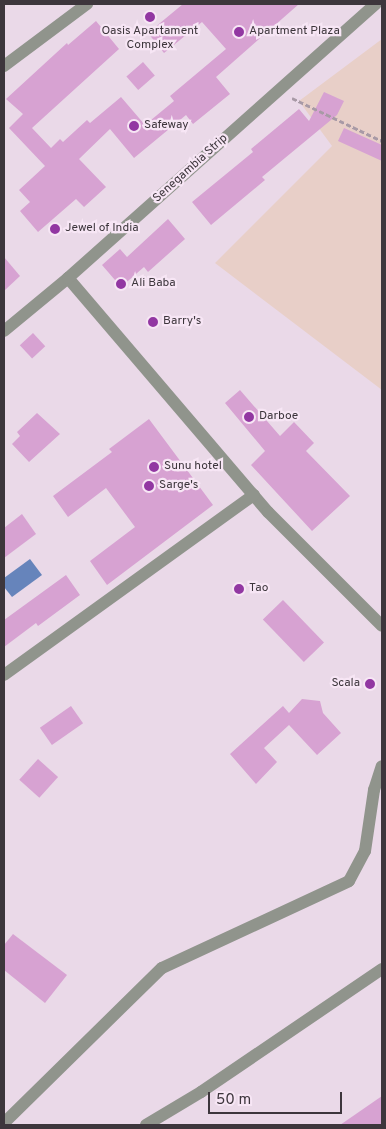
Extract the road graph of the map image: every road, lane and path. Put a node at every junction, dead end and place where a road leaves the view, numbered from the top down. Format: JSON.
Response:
{"nodes":[{"id":1,"x":87,"y":4,"type":"edge"},
{"id":2,"x":376,"y":4,"type":"edge"},
{"id":3,"x":4,"y":66,"type":"edge"},
{"id":4,"x":278,"y":92,"type":"junction"},
{"id":5,"x":382,"y":141,"type":"edge"},
{"id":6,"x":68,"y":278,"type":"junction"},
{"id":7,"x":4,"y":331,"type":"edge"},
{"id":8,"x":254,"y":495,"type":"junction"},
{"id":9,"x":382,"y":626,"type":"edge"},
{"id":10,"x":4,"y":675,"type":"edge"},
{"id":11,"x":382,"y":766,"type":"edge"},
{"id":12,"x":382,"y":969,"type":"edge"},
{"id":13,"x":4,"y":1123,"type":"edge"},
{"id":14,"x":146,"y":1125,"type":"edge"}],
"edges":[{"from":1,"to":3,"type":"street"},
{"from":2,"to":4,"type":"street","name":"Senegambia Strip"},
{"from":4,"to":5,"type":"path"},
{"from":4,"to":6,"type":"street","name":"Senegambia Strip"},
{"from":6,"to":7,"type":"street","name":"Senegambia Strip"},
{"from":6,"to":8,"type":"street"},
{"from":8,"to":9,"type":"street"},
{"from":8,"to":10,"type":"street"},
{"from":11,"to":13,"type":"street"},
{"from":12,"to":14,"type":"street"}]}
